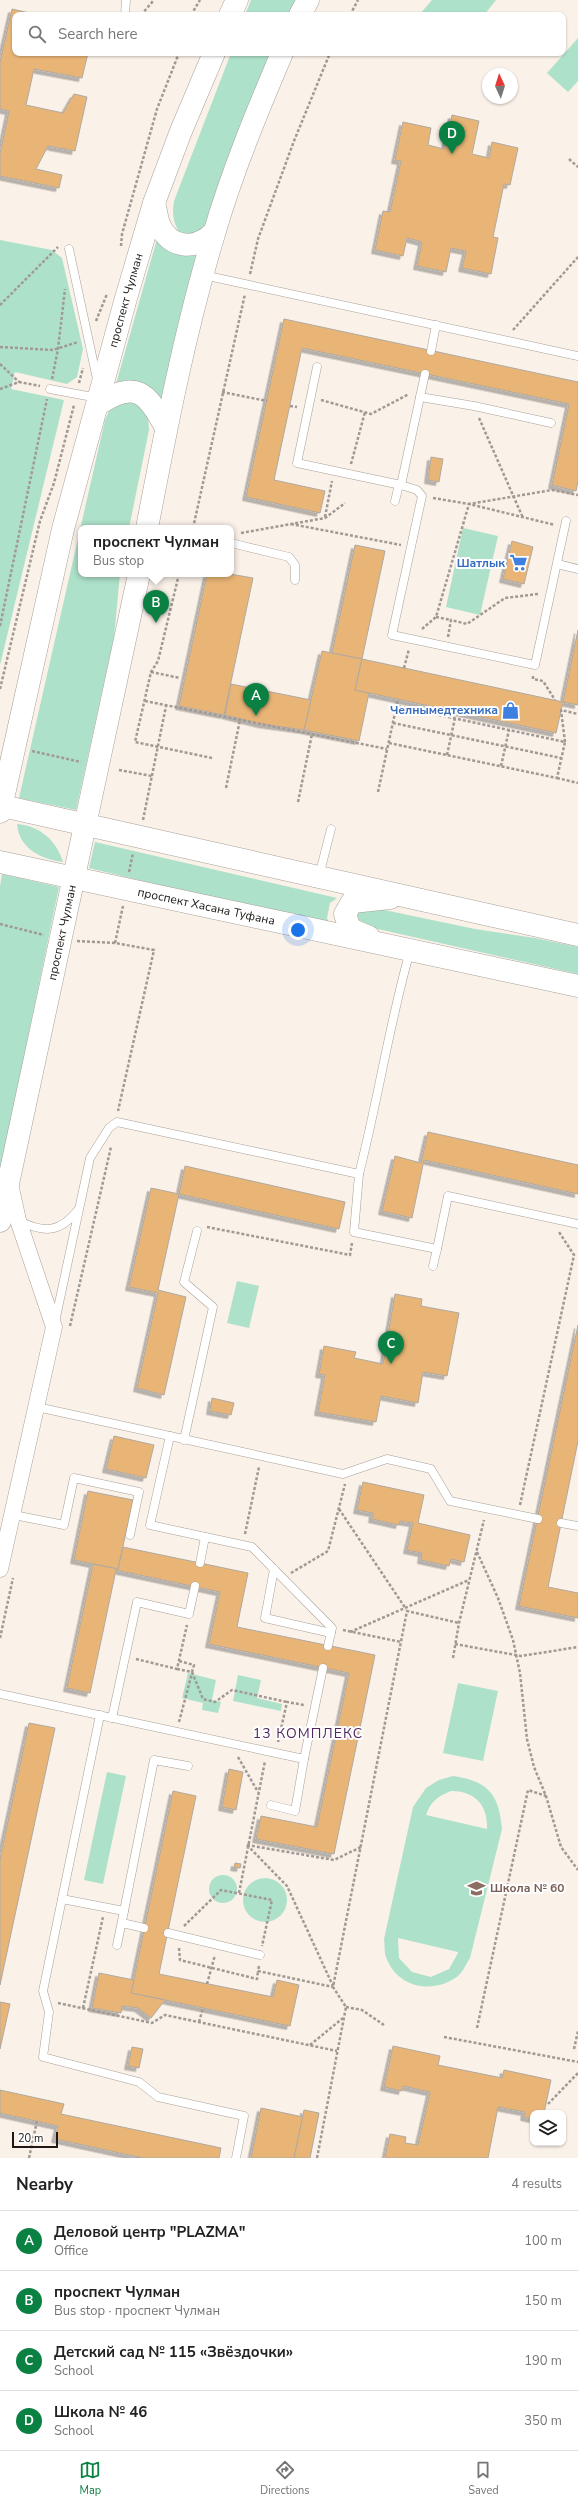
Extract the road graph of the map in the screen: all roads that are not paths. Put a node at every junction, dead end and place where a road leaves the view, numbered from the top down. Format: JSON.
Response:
{"nodes":[{"id":1,"x":126,"y":0,"type":"edge"},
{"id":2,"x":308,"y":0,"type":"edge"},
{"id":3,"x":125,"y":12,"type":"edge"},
{"id":4,"x":302,"y":12,"type":"edge"},
{"id":5,"x":213,"y":56,"type":"edge"},
{"id":6,"x":281,"y":56,"type":"edge"},
{"id":7,"x":154,"y":203,"type":"junction"},
{"id":8,"x":214,"y":232,"type":"junction"},
{"id":9,"x":69,"y":249,"type":"dead end"},
{"id":10,"x":202,"y":274,"type":"junction"},
{"id":11,"x":436,"y":325,"type":"junction"},
{"id":12,"x":431,"y":350,"type":"dead end"},
{"id":13,"x":578,"y":356,"type":"edge"},
{"id":14,"x":317,"y":367,"type":"dead end"},
{"id":15,"x":425,"y":374,"type":"dead end"},
{"id":16,"x":50,"y":389,"type":"road end"},
{"id":17,"x":420,"y":397,"type":"junction"},
{"id":18,"x":99,"y":401,"type":"junction"},
{"id":19,"x":551,"y":423,"type":"dead end"},
{"id":20,"x":166,"y":428,"type":"junction"},
{"id":21,"x":400,"y":485,"type":"junction"},
{"id":22,"x":395,"y":501,"type":"dead end"},
{"id":23,"x":566,"y":521,"type":"dead end"},
{"id":24,"x":148,"y":525,"type":"edge"},
{"id":25,"x":234,"y":544,"type":"edge"},
{"id":26,"x":557,"y":564,"type":"junction"},
{"id":27,"x":578,"y":569,"type":"edge"},
{"id":28,"x":138,"y":577,"type":"edge"},
{"id":29,"x":295,"y":580,"type":"dead end"},
{"id":30,"x":1,"y":809,"type":"edge"},
{"id":31,"x":86,"y":824,"type":"junction"},
{"id":32,"x":331,"y":829,"type":"dead end"},
{"id":33,"x":0,"y":862,"type":"edge"},
{"id":34,"x":74,"y":876,"type":"junction"},
{"id":35,"x":319,"y":876,"type":"junction"},
{"id":36,"x":407,"y":896,"type":"junction"},
{"id":37,"x":578,"y":935,"type":"edge"},
{"id":38,"x":403,"y":948,"type":"junction"},
{"id":39,"x":578,"y":986,"type":"edge"},
{"id":40,"x":359,"y":1174,"type":"junction"},
{"id":41,"x":79,"y":1208,"type":"junction"},
{"id":42,"x":9,"y":1220,"type":"edge"},
{"id":43,"x":578,"y":1224,"type":"edge"},
{"id":44,"x":197,"y":1231,"type":"road end"},
{"id":45,"x":437,"y":1249,"type":"junction"},
{"id":46,"x":433,"y":1266,"type":"dead end"},
{"id":47,"x":62,"y":1327,"type":"junction"},
{"id":48,"x":37,"y":1408,"type":"junction"},
{"id":49,"x":170,"y":1436,"type":"junction"},
{"id":50,"x":184,"y":1440,"type":"junction"},
{"id":51,"x":14,"y":1515,"type":"junction"},
{"id":52,"x":538,"y":1519,"type":"dead end"},
{"id":53,"x":561,"y":1523,"type":"dead end"},
{"id":54,"x":578,"y":1526,"type":"edge"},
{"id":55,"x":130,"y":1535,"type":"dead end"},
{"id":56,"x":205,"y":1537,"type":"junction"},
{"id":57,"x":200,"y":1563,"type":"dead end"},
{"id":58,"x":274,"y":1569,"type":"junction"},
{"id":59,"x":7,"y":1570,"type":"edge"},
{"id":60,"x":195,"y":1586,"type":"dead end"},
{"id":61,"x":331,"y":1630,"type":"junction"},
{"id":62,"x":328,"y":1646,"type":"dead end"},
{"id":63,"x":323,"y":1668,"type":"dead end"},
{"id":64,"x":0,"y":1694,"type":"edge"},
{"id":65,"x":100,"y":1715,"type":"junction"},
{"id":66,"x":112,"y":1718,"type":"junction"},
{"id":67,"x":304,"y":1759,"type":"junction"},
{"id":68,"x":188,"y":1766,"type":"dead end"},
{"id":69,"x":271,"y":1805,"type":"dead end"},
{"id":70,"x":62,"y":1899,"type":"junction"},
{"id":71,"x":124,"y":1911,"type":"junction"},
{"id":72,"x":122,"y":1923,"type":"junction"},
{"id":73,"x":144,"y":1928,"type":"dead end"},
{"id":74,"x":168,"y":1933,"type":"dead end"},
{"id":75,"x":117,"y":1945,"type":"dead end"},
{"id":76,"x":260,"y":1955,"type":"road end"},
{"id":77,"x":236,"y":2158,"type":"edge"}],
"edges":[{"from":1,"to":3,"type":"lane"},
{"from":2,"to":4,"type":"main road"},
{"from":5,"to":7,"type":"main road","name":"проспект Чулман"},
{"from":6,"to":8,"type":"main road"},
{"from":7,"to":8,"type":"main road"},
{"from":7,"to":18,"type":"main road","name":"проспект Чулман"},
{"from":8,"to":10,"type":"main road"},
{"from":9,"to":18,"type":"lane"},
{"from":10,"to":11,"type":"lane"},
{"from":10,"to":20,"type":"main road"},
{"from":11,"to":12,"type":"lane"},
{"from":11,"to":13,"type":"lane"},
{"from":14,"to":21,"type":"lane"},
{"from":15,"to":17,"type":"lane"},
{"from":16,"to":18,"type":"lane"},
{"from":17,"to":19,"type":"lane"},
{"from":17,"to":21,"type":"lane"},
{"from":18,"to":20,"type":"main road"},
{"from":18,"to":30,"type":"main road","name":"проспект Чулман"},
{"from":20,"to":24,"type":"main road"},
{"from":21,"to":22,"type":"lane"},
{"from":21,"to":26,"type":"lane"},
{"from":23,"to":26,"type":"lane"},
{"from":25,"to":29,"type":"lane"},
{"from":26,"to":27,"type":"lane"},
{"from":28,"to":31,"type":"main road","name":"проспект Чулман"},
{"from":30,"to":31,"type":"main road"},
{"from":31,"to":34,"type":"main road","name":"проспект Чулман"},
{"from":31,"to":35,"type":"main road"},
{"from":32,"to":35,"type":"lane"},
{"from":33,"to":34,"type":"main road","name":"проспект Хасана Туфана"},
{"from":34,"to":38,"type":"main road","name":"проспект Хасана Туфана"},
{"from":34,"to":42,"type":"main road","name":"проспект Чулман"},
{"from":35,"to":36,"type":"main road"},
{"from":36,"to":37,"type":"main road"},
{"from":36,"to":38,"type":"main road"},
{"from":38,"to":39,"type":"main road","name":"проспект Хасана Туфана"},
{"from":38,"to":40,"type":"lane"},
{"from":40,"to":41,"type":"lane"},
{"from":40,"to":45,"type":"lane"},
{"from":41,"to":42,"type":"lane"},
{"from":41,"to":47,"type":"lane"},
{"from":42,"to":47,"type":"street"},
{"from":43,"to":45,"type":"lane"},
{"from":44,"to":50,"type":"lane"},
{"from":45,"to":46,"type":"lane"},
{"from":47,"to":48,"type":"street"},
{"from":48,"to":49,"type":"lane"},
{"from":48,"to":51,"type":"street"},
{"from":49,"to":50,"type":"lane"},
{"from":49,"to":56,"type":"lane"},
{"from":50,"to":52,"type":"lane"},
{"from":51,"to":55,"type":"lane"},
{"from":51,"to":59,"type":"street"},
{"from":53,"to":54,"type":"lane"},
{"from":56,"to":57,"type":"lane"},
{"from":56,"to":58,"type":"lane"},
{"from":58,"to":61,"type":"lane"},
{"from":58,"to":61,"type":"lane"},
{"from":60,"to":66,"type":"lane"},
{"from":61,"to":62,"type":"lane"},
{"from":63,"to":67,"type":"lane"},
{"from":64,"to":65,"type":"lane"},
{"from":65,"to":66,"type":"lane"},
{"from":65,"to":70,"type":"lane"},
{"from":66,"to":67,"type":"lane"},
{"from":67,"to":69,"type":"lane"},
{"from":68,"to":71,"type":"lane"},
{"from":70,"to":71,"type":"lane"},
{"from":70,"to":77,"type":"lane"},
{"from":71,"to":72,"type":"lane"},
{"from":72,"to":73,"type":"lane"},
{"from":72,"to":75,"type":"lane"},
{"from":74,"to":76,"type":"lane"}]}
